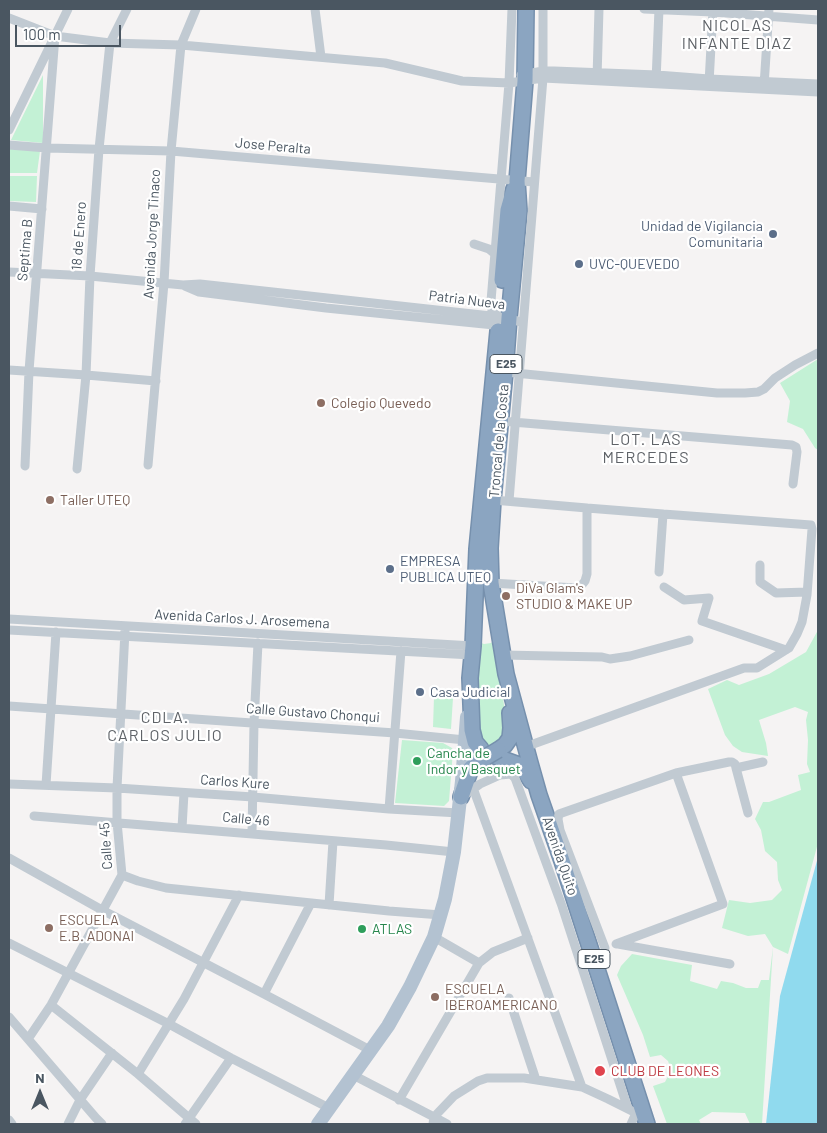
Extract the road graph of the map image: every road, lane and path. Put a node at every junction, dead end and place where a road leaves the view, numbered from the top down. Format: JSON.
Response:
{"nodes":[{"id":1,"x":68,"y":9,"type":"edge"},
{"id":2,"x":127,"y":9,"type":"edge"},
{"id":3,"x":196,"y":9,"type":"edge"},
{"id":4,"x":315,"y":9,"type":"edge"},
{"id":5,"x":512,"y":9,"type":"edge"},
{"id":6,"x":526,"y":9,"type":"edge"},
{"id":7,"x":544,"y":9,"type":"edge"},
{"id":8,"x":599,"y":9,"type":"edge"},
{"id":9,"x":644,"y":9,"type":"edge"},
{"id":10,"x":659,"y":9,"type":"edge"},
{"id":11,"x":713,"y":10,"type":"edge"},
{"id":12,"x":769,"y":13,"type":"edge"},
{"id":13,"x":9,"y":18,"type":"edge"},
{"id":14,"x":818,"y":20,"type":"edge"},
{"id":15,"x":55,"y":36,"type":"junction"},
{"id":16,"x":110,"y":44,"type":"junction"},
{"id":17,"x":181,"y":45,"type":"junction"},
{"id":18,"x":321,"y":57,"type":"junction"},
{"id":19,"x":543,"y":75,"type":"junction"},
{"id":20,"x":597,"y":77,"type":"junction"},
{"id":21,"x":525,"y":78,"type":"junction"},
{"id":22,"x":656,"y":79,"type":"junction"},
{"id":23,"x":509,"y":81,"type":"junction"},
{"id":24,"x":709,"y":82,"type":"junction"},
{"id":25,"x":818,"y":84,"type":"edge"},
{"id":26,"x":764,"y":85,"type":"junction"},
{"id":27,"x":818,"y":92,"type":"edge"},
{"id":28,"x":9,"y":130,"type":"edge"},
{"id":29,"x":9,"y":145,"type":"edge"},
{"id":30,"x":47,"y":148,"type":"junction"},
{"id":31,"x":99,"y":149,"type":"junction"},
{"id":32,"x":171,"y":151,"type":"junction"},
{"id":33,"x":500,"y":180,"type":"junction"},
{"id":34,"x":517,"y":181,"type":"junction"},
{"id":35,"x":534,"y":182,"type":"junction"},
{"id":36,"x":9,"y":206,"type":"edge"},
{"id":37,"x":42,"y":208,"type":"junction"},
{"id":38,"x":496,"y":238,"type":"junction"},
{"id":39,"x":495,"y":254,"type":"junction"},
{"id":40,"x":9,"y":272,"type":"edge"},
{"id":41,"x":36,"y":273,"type":"junction"},
{"id":42,"x":90,"y":276,"type":"junction"},
{"id":43,"x":164,"y":283,"type":"junction"},
{"id":44,"x":503,"y":322,"type":"junction"},
{"id":45,"x":523,"y":323,"type":"junction"},
{"id":46,"x":818,"y":353,"type":"edge"},
{"id":47,"x":9,"y":370,"type":"edge"},
{"id":48,"x":29,"y":371,"type":"junction"},
{"id":49,"x":512,"y":373,"type":"junction"},
{"id":50,"x":86,"y":375,"type":"junction"},
{"id":51,"x":156,"y":381,"type":"junction"},
{"id":52,"x":508,"y":422,"type":"junction"},
{"id":53,"x":148,"y":464,"type":"dead end"},
{"id":54,"x":25,"y":466,"type":"dead end"},
{"id":55,"x":77,"y":469,"type":"dead end"},
{"id":56,"x":793,"y":484,"type":"dead end"},
{"id":57,"x":493,"y":500,"type":"junction"},
{"id":58,"x":509,"y":501,"type":"junction"},
{"id":59,"x":587,"y":508,"type":"junction"},
{"id":60,"x":663,"y":514,"type":"junction"},
{"id":61,"x":760,"y":565,"type":"dead end"},
{"id":62,"x":659,"y":572,"type":"dead end"},
{"id":63,"x":491,"y":582,"type":"junction"},
{"id":64,"x":664,"y":587,"type":"dead end"},
{"id":65,"x":807,"y":592,"type":"junction"},
{"id":66,"x":496,"y":615,"type":"junction"},
{"id":67,"x":474,"y":616,"type":"junction"},
{"id":68,"x":9,"y":619,"type":"edge"},
{"id":69,"x":126,"y":626,"type":"junction"},
{"id":70,"x":9,"y":630,"type":"edge"},
{"id":71,"x":56,"y":632,"type":"junction"},
{"id":72,"x":125,"y":636,"type":"junction"},
{"id":73,"x":689,"y":640,"type":"dead end"},
{"id":74,"x":258,"y":643,"type":"junction"},
{"id":75,"x":473,"y":650,"type":"junction"},
{"id":76,"x":786,"y":650,"type":"junction"},
{"id":77,"x":400,"y":651,"type":"junction"},
{"id":78,"x":502,"y":655,"type":"junction"},
{"id":79,"x":506,"y":674,"type":"junction"},
{"id":80,"x":470,"y":678,"type":"junction"},
{"id":81,"x":9,"y":706,"type":"edge"},
{"id":82,"x":51,"y":710,"type":"junction"},
{"id":83,"x":120,"y":715,"type":"junction"},
{"id":84,"x":254,"y":723,"type":"junction"},
{"id":85,"x":395,"y":733,"type":"junction"},
{"id":86,"x":465,"y":740,"type":"junction"},
{"id":87,"x":525,"y":746,"type":"junction"},
{"id":88,"x":481,"y":754,"type":"junction"},
{"id":89,"x":497,"y":754,"type":"junction"},
{"id":90,"x":763,"y":762,"type":"dead end"},
{"id":91,"x":736,"y":768,"type":"junction"},
{"id":92,"x":676,"y":773,"type":"junction"},
{"id":93,"x":9,"y":784,"type":"edge"},
{"id":94,"x":46,"y":786,"type":"junction"},
{"id":95,"x":117,"y":788,"type":"junction"},
{"id":96,"x":531,"y":790,"type":"junction"},
{"id":97,"x":184,"y":793,"type":"junction"},
{"id":98,"x":467,"y":793,"type":"junction"},
{"id":99,"x":253,"y":796,"type":"junction"},
{"id":100,"x":388,"y":809,"type":"junction"},
{"id":101,"x":459,"y":813,"type":"junction"},
{"id":102,"x":748,"y":813,"type":"dead end"},
{"id":103,"x":34,"y":816,"type":"dead end"},
{"id":104,"x":117,"y":822,"type":"junction"},
{"id":105,"x":182,"y":828,"type":"junction"},
{"id":106,"x":252,"y":833,"type":"junction"},
{"id":107,"x":333,"y":841,"type":"junction"},
{"id":108,"x":454,"y":852,"type":"junction"},
{"id":109,"x":9,"y":858,"type":"edge"},
{"id":110,"x":122,"y":875,"type":"junction"},
{"id":111,"x":239,"y":895,"type":"junction"},
{"id":112,"x":311,"y":903,"type":"junction"},
{"id":113,"x":329,"y":905,"type":"junction"},
{"id":114,"x":102,"y":910,"type":"junction"},
{"id":115,"x":441,"y":915,"type":"junction"},
{"id":116,"x":434,"y":937,"type":"junction"},
{"id":117,"x":528,"y":938,"type":"junction"},
{"id":118,"x":9,"y":942,"type":"edge"},
{"id":119,"x":616,"y":944,"type":"junction"},
{"id":120,"x":598,"y":950,"type":"junction"},
{"id":121,"x":203,"y":963,"type":"junction"},
{"id":122,"x":479,"y":963,"type":"junction"},
{"id":123,"x":730,"y":964,"type":"dead end"},
{"id":124,"x":67,"y":973,"type":"junction"},
{"id":125,"x":264,"y":994,"type":"junction"},
{"id":126,"x":510,"y":998,"type":"dead end"},
{"id":127,"x":51,"y":1005,"type":"junction"},
{"id":128,"x":9,"y":1017,"type":"edge"},
{"id":129,"x":169,"y":1024,"type":"junction"},
{"id":130,"x":28,"y":1039,"type":"junction"},
{"id":131,"x":370,"y":1050,"type":"junction"},
{"id":132,"x":112,"y":1053,"type":"junction"},
{"id":133,"x":231,"y":1058,"type":"junction"},
{"id":134,"x":138,"y":1074,"type":"junction"},
{"id":135,"x":353,"y":1075,"type":"junction"},
{"id":136,"x":536,"y":1080,"type":"junction"},
{"id":137,"x":582,"y":1087,"type":"junction"},
{"id":138,"x":80,"y":1100,"type":"junction"},
{"id":139,"x":399,"y":1100,"type":"junction"},
{"id":140,"x":329,"y":1108,"type":"junction"},
{"id":141,"x":639,"y":1115,"type":"edge"},
{"id":142,"x":9,"y":1120,"type":"edge"},
{"id":143,"x":434,"y":1121,"type":"edge"},
{"id":144,"x":190,"y":1122,"type":"edge"},
{"id":145,"x":12,"y":1124,"type":"edge"},
{"id":146,"x":68,"y":1124,"type":"edge"},
{"id":147,"x":102,"y":1124,"type":"edge"},
{"id":148,"x":318,"y":1124,"type":"edge"},
{"id":149,"x":447,"y":1124,"type":"edge"},
{"id":150,"x":631,"y":1124,"type":"edge"}],
"edges":[{"from":1,"to":15,"type":"street"},
{"from":2,"to":16,"type":"street","name":"18 de Enero"},
{"from":3,"to":17,"type":"street","name":"Avenida Jorge Tinaco"},
{"from":4,"to":18,"type":"street"},
{"from":5,"to":23,"type":"street"},
{"from":6,"to":21,"type":"highway","name":"Troncal de la Costa","number":"E25"},
{"from":7,"to":19,"type":"street"},
{"from":8,"to":20,"type":"street"},
{"from":9,"to":10,"type":"street"},
{"from":10,"to":11,"type":"street"},
{"from":10,"to":22,"type":"street"},
{"from":11,"to":12,"type":"street"},
{"from":11,"to":24,"type":"street"},
{"from":12,"to":14,"type":"street"},
{"from":12,"to":26,"type":"street"},
{"from":13,"to":15,"type":"street"},
{"from":15,"to":16,"type":"street"},
{"from":15,"to":28,"type":"street"},
{"from":15,"to":30,"type":"street","name":"Septima B"},
{"from":16,"to":17,"type":"street"},
{"from":16,"to":31,"type":"street","name":"18 de Enero"},
{"from":17,"to":18,"type":"street"},
{"from":17,"to":32,"type":"street","name":"Avenida Jorge Tinaco"},
{"from":18,"to":23,"type":"street"},
{"from":19,"to":20,"type":"street"},
{"from":19,"to":21,"type":"street"},
{"from":19,"to":35,"type":"street"},
{"from":20,"to":22,"type":"street"},
{"from":21,"to":23,"type":"street"},
{"from":21,"to":34,"type":"highway","name":"Troncal de la Costa","number":"E25"},
{"from":22,"to":24,"type":"street"},
{"from":23,"to":33,"type":"street"},
{"from":24,"to":26,"type":"street"},
{"from":25,"to":26,"type":"street"},
{"from":26,"to":27,"type":"street"},
{"from":29,"to":30,"type":"street","name":"Jose Peralta"},
{"from":30,"to":31,"type":"street","name":"Jose Peralta"},
{"from":30,"to":37,"type":"street","name":"Septima B"},
{"from":31,"to":32,"type":"street","name":"Jose Peralta"},
{"from":31,"to":42,"type":"street","name":"18 de Enero"},
{"from":32,"to":33,"type":"street","name":"Jose Peralta"},
{"from":32,"to":43,"type":"street","name":"Avenida Jorge Tinaco"},
{"from":33,"to":34,"type":"street","name":"Jose Peralta"},
{"from":33,"to":38,"type":"street"},
{"from":34,"to":35,"type":"street","name":"Jose Peralta"},
{"from":34,"to":44,"type":"highway","name":"Troncal de la Costa","number":"E25"},
{"from":35,"to":45,"type":"street"},
{"from":36,"to":37,"type":"street"},
{"from":37,"to":41,"type":"street","name":"Septima B"},
{"from":38,"to":39,"type":"street"},
{"from":38,"to":39,"type":"street"},
{"from":39,"to":44,"type":"street"},
{"from":40,"to":41,"type":"street","name":"Patria Nueva"},
{"from":41,"to":42,"type":"street","name":"Patria Nueva"},
{"from":41,"to":48,"type":"street","name":"Septima B"},
{"from":42,"to":43,"type":"street","name":"Patria Nueva"},
{"from":42,"to":50,"type":"street","name":"18 de Enero"},
{"from":43,"to":44,"type":"street","name":"Patria Nueva"},
{"from":43,"to":51,"type":"street","name":"Avenida Jorge Tinaco"},
{"from":44,"to":45,"type":"street","name":"Patria Nueva"},
{"from":44,"to":49,"type":"highway","name":"Troncal de la Costa","number":"E25"},
{"from":44,"to":67,"type":"highway","name":"Troncal de la Costa","number":"E25"},
{"from":45,"to":49,"type":"street"},
{"from":46,"to":49,"type":"street"},
{"from":47,"to":48,"type":"street"},
{"from":48,"to":50,"type":"street"},
{"from":48,"to":54,"type":"street","name":"Septima B"},
{"from":49,"to":52,"type":"highway","name":"Troncal de la Costa","number":"E25"},
{"from":50,"to":51,"type":"street"},
{"from":50,"to":55,"type":"street","name":"18 de Enero"},
{"from":51,"to":53,"type":"street","name":"Avenida Jorge Tinaco"},
{"from":52,"to":56,"type":"street"},
{"from":52,"to":57,"type":"highway","name":"Troncal de la Costa","number":"E25"},
{"from":52,"to":58,"type":"street"},
{"from":57,"to":58,"type":"street"},
{"from":57,"to":63,"type":"highway","name":"Troncal de la Costa","number":"E25"},
{"from":58,"to":59,"type":"street"},
{"from":59,"to":60,"type":"street"},
{"from":59,"to":63,"type":"street"},
{"from":60,"to":62,"type":"street"},
{"from":60,"to":65,"type":"street"},
{"from":61,"to":65,"type":"street"},
{"from":63,"to":66,"type":"highway","name":"Avenida Quito","number":"E25"},
{"from":64,"to":76,"type":"street"},
{"from":65,"to":76,"type":"street"},
{"from":66,"to":67,"type":"highway"},
{"from":66,"to":78,"type":"highway","name":"Avenida Quito","number":"E25"},
{"from":67,"to":75,"type":"highway","number":"E25"},
{"from":68,"to":69,"type":"street","name":"Avenida Carlos J. Arosemena"},
{"from":69,"to":72,"type":"street","name":"Calle 45"},
{"from":69,"to":75,"type":"street","name":"Avenida Carlos J. Arosemena"},
{"from":70,"to":71,"type":"street","name":"Avenida Carlos J. Arosemena"},
{"from":71,"to":72,"type":"street","name":"Avenida Carlos J. Arosemena"},
{"from":71,"to":82,"type":"street"},
{"from":72,"to":74,"type":"street","name":"Avenida Carlos J. Arosemena"},
{"from":72,"to":83,"type":"street","name":"Calle 45"},
{"from":73,"to":78,"type":"street"},
{"from":74,"to":77,"type":"street","name":"Avenida Carlos J. Arosemena"},
{"from":74,"to":84,"type":"street"},
{"from":75,"to":77,"type":"street","name":"Avenida Carlos J. Arosemena"},
{"from":75,"to":80,"type":"highway","number":"E25"},
{"from":76,"to":87,"type":"street"},
{"from":77,"to":85,"type":"street"},
{"from":78,"to":79,"type":"highway","name":"Avenida Quito","number":"E25"},
{"from":79,"to":87,"type":"highway","name":"Avenida Quito","number":"E25"},
{"from":79,"to":89,"type":"highway"},
{"from":80,"to":86,"type":"main road"},
{"from":80,"to":88,"type":"highway"},
{"from":81,"to":82,"type":"street","name":"Calle Gustavo Chonqui"},
{"from":82,"to":83,"type":"street","name":"Calle Gustavo Chonqui"},
{"from":82,"to":94,"type":"street"},
{"from":83,"to":84,"type":"street","name":"Calle Gustavo Chonqui"},
{"from":83,"to":95,"type":"street","name":"Calle 45"},
{"from":84,"to":85,"type":"street","name":"Calle Gustavo Chonqui"},
{"from":84,"to":99,"type":"street"},
{"from":85,"to":86,"type":"street","name":"Calle Gustavo Chonqui"},
{"from":85,"to":100,"type":"street"},
{"from":86,"to":98,"type":"main road"},
{"from":87,"to":96,"type":"highway","name":"Avenida Quito","number":"E25"},
{"from":88,"to":89,"type":"highway","bridge":true},
{"from":88,"to":98,"type":"highway"},
{"from":89,"to":96,"type":"highway"},
{"from":90,"to":91,"type":"street"},
{"from":91,"to":92,"type":"street"},
{"from":91,"to":102,"type":"street"},
{"from":92,"to":119,"type":"street"},
{"from":92,"to":120,"type":"street"},
{"from":93,"to":94,"type":"street","name":"Carlos Kure"},
{"from":94,"to":95,"type":"street","name":"Carlos Kure"},
{"from":95,"to":97,"type":"street","name":"Carlos Kure"},
{"from":95,"to":104,"type":"street","name":"Calle 45"},
{"from":96,"to":98,"type":"street"},
{"from":96,"to":120,"type":"highway","name":"Avenida Quito","number":"E25"},
{"from":96,"to":141,"type":"street"},
{"from":97,"to":99,"type":"street","name":"Carlos Kure"},
{"from":97,"to":105,"type":"street"},
{"from":98,"to":101,"type":"main road"},
{"from":98,"to":117,"type":"street"},
{"from":99,"to":100,"type":"street","name":"Carlos Kure"},
{"from":99,"to":106,"type":"street"},
{"from":100,"to":101,"type":"street","name":"Carlos Kure"},
{"from":101,"to":108,"type":"main road"},
{"from":103,"to":104,"type":"street","name":"Calle 46"},
{"from":104,"to":105,"type":"street","name":"Calle 46"},
{"from":104,"to":110,"type":"street","name":"Calle 45"},
{"from":105,"to":106,"type":"street","name":"Calle 46"},
{"from":106,"to":107,"type":"street","name":"Calle 46"},
{"from":107,"to":108,"type":"street","name":"Calle 46"},
{"from":107,"to":113,"type":"street"},
{"from":108,"to":115,"type":"main road"},
{"from":109,"to":114,"type":"street"},
{"from":110,"to":111,"type":"street"},
{"from":110,"to":114,"type":"street","name":"Calle 45"},
{"from":111,"to":112,"type":"street"},
{"from":111,"to":121,"type":"street"},
{"from":112,"to":113,"type":"street"},
{"from":112,"to":125,"type":"street"},
{"from":113,"to":115,"type":"street"},
{"from":114,"to":121,"type":"street"},
{"from":114,"to":124,"type":"street","name":"Calle 45"},
{"from":115,"to":116,"type":"main road"},
{"from":116,"to":122,"type":"street"},
{"from":116,"to":131,"type":"main road"},
{"from":117,"to":122,"type":"street"},
{"from":117,"to":137,"type":"street"},
{"from":118,"to":124,"type":"street"},
{"from":119,"to":120,"type":"street"},
{"from":119,"to":123,"type":"street"},
{"from":120,"to":141,"type":"highway","name":"Avenida Quito","number":"E25"},
{"from":121,"to":125,"type":"street"},
{"from":121,"to":129,"type":"street"},
{"from":122,"to":139,"type":"street"},
{"from":124,"to":127,"type":"street","name":"Calle 45"},
{"from":124,"to":129,"type":"street"},
{"from":125,"to":131,"type":"street"},
{"from":126,"to":136,"type":"street"},
{"from":127,"to":130,"type":"street","name":"Calle 45"},
{"from":127,"to":132,"type":"street"},
{"from":128,"to":130,"type":"street"},
{"from":129,"to":133,"type":"street"},
{"from":129,"to":134,"type":"street"},
{"from":130,"to":138,"type":"street"},
{"from":131,"to":135,"type":"main road"},
{"from":132,"to":134,"type":"street"},
{"from":132,"to":138,"type":"street"},
{"from":133,"to":140,"type":"street"},
{"from":133,"to":144,"type":"street"},
{"from":134,"to":144,"type":"street"},
{"from":135,"to":139,"type":"street"},
{"from":135,"to":140,"type":"main road"},
{"from":136,"to":137,"type":"street"},
{"from":136,"to":143,"type":"street"},
{"from":137,"to":141,"type":"street"},
{"from":138,"to":146,"type":"street"},
{"from":138,"to":147,"type":"street"},
{"from":139,"to":143,"type":"street"},
{"from":140,"to":148,"type":"main road"},
{"from":141,"to":150,"type":"street"},
{"from":142,"to":145,"type":"street"},
{"from":143,"to":149,"type":"street"}]}
